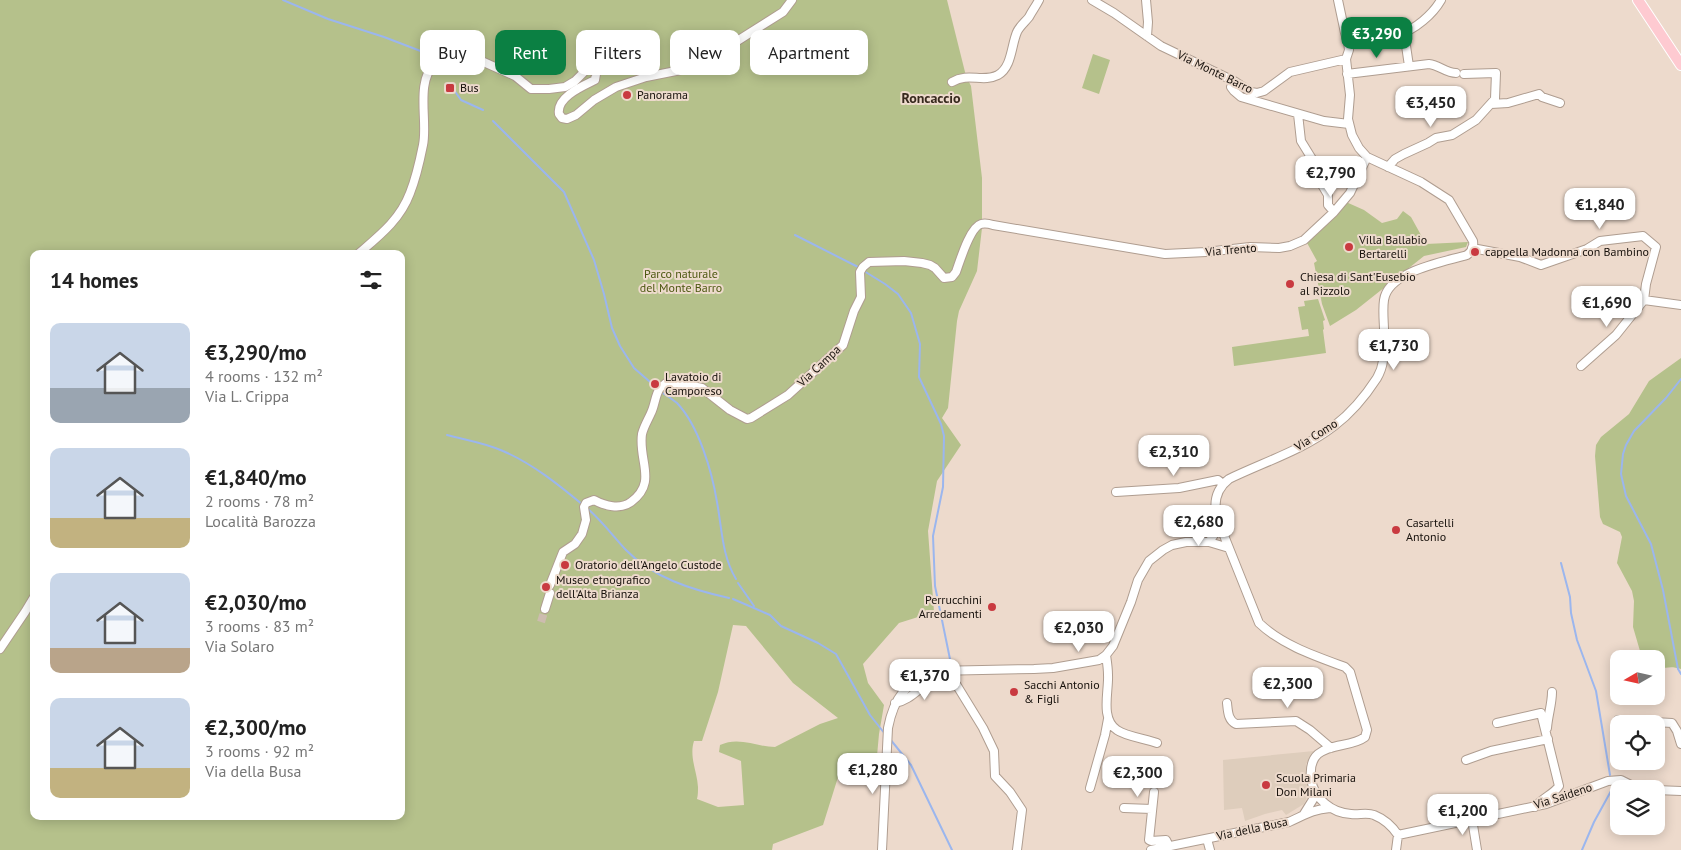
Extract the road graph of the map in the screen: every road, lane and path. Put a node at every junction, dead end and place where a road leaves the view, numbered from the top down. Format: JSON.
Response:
{"nodes":[{"id":1,"x":792,"y":0,"type":"edge"},
{"id":2,"x":1039,"y":0,"type":"edge"},
{"id":3,"x":1092,"y":0,"type":"edge"},
{"id":4,"x":1146,"y":0,"type":"edge"},
{"id":5,"x":1338,"y":0,"type":"edge"},
{"id":6,"x":1441,"y":0,"type":"edge"},
{"id":7,"x":1638,"y":0,"type":"edge"},
{"id":8,"x":1407,"y":30,"type":"junction"},
{"id":9,"x":1147,"y":36,"type":"junction"},
{"id":10,"x":1348,"y":42,"type":"junction"},
{"id":11,"x":1346,"y":59,"type":"junction"},
{"id":12,"x":1681,"y":65,"type":"edge"},
{"id":13,"x":1409,"y":66,"type":"junction"},
{"id":14,"x":1347,"y":74,"type":"junction"},
{"id":15,"x":1234,"y":81,"type":"junction"},
{"id":16,"x":952,"y":82,"type":"dead end"},
{"id":17,"x":1491,"y":104,"type":"junction"},
{"id":18,"x":1560,"y":104,"type":"dead end"},
{"id":19,"x":1298,"y":114,"type":"junction"},
{"id":20,"x":1349,"y":124,"type":"junction"},
{"id":21,"x":1367,"y":156,"type":"junction"},
{"id":22,"x":1388,"y":167,"type":"junction"},
{"id":23,"x":1334,"y":212,"type":"junction"},
{"id":24,"x":1472,"y":248,"type":"junction"},
{"id":25,"x":363,"y":250,"type":"edge"},
{"id":26,"x":1165,"y":254,"type":"joint"},
{"id":27,"x":1644,"y":300,"type":"junction"},
{"id":28,"x":1681,"y":305,"type":"edge"},
{"id":29,"x":1581,"y":366,"type":"dead end"},
{"id":30,"x":1223,"y":484,"type":"junction"},
{"id":31,"x":1116,"y":492,"type":"dead end"},
{"id":32,"x":1220,"y":526,"type":"junction"},
{"id":33,"x":1209,"y":542,"type":"junction"},
{"id":34,"x":1229,"y":548,"type":"junction"},
{"id":35,"x":550,"y":584,"type":"dead end"},
{"id":36,"x":550,"y":593,"type":"dead end"},
{"id":37,"x":30,"y":604,"type":"edge"},
{"id":38,"x":545,"y":609,"type":"tunnel mouth"},
{"id":39,"x":0,"y":649,"type":"edge"},
{"id":40,"x":1106,"y":655,"type":"junction"},
{"id":41,"x":1552,"y":692,"type":"dead end"},
{"id":42,"x":897,"y":700,"type":"junction"},
{"id":43,"x":1227,"y":703,"type":"dead end"},
{"id":44,"x":1108,"y":717,"type":"junction"},
{"id":45,"x":1497,"y":723,"type":"dead end"},
{"id":46,"x":1665,"y":723,"type":"edge"},
{"id":47,"x":1547,"y":737,"type":"junction"},
{"id":48,"x":1157,"y":743,"type":"dead end"},
{"id":49,"x":1681,"y":744,"type":"edge"},
{"id":50,"x":1331,"y":748,"type":"junction"},
{"id":51,"x":1466,"y":760,"type":"dead end"},
{"id":52,"x":1610,"y":781,"type":"edge"},
{"id":53,"x":1090,"y":788,"type":"dead end"},
{"id":54,"x":1665,"y":790,"type":"edge"},
{"id":55,"x":1681,"y":791,"type":"edge"},
{"id":56,"x":1154,"y":792,"type":"dead end"},
{"id":57,"x":1317,"y":793,"type":"junction"},
{"id":58,"x":1534,"y":806,"type":"junction"},
{"id":59,"x":1124,"y":808,"type":"dead end"},
{"id":60,"x":1330,"y":808,"type":"junction"},
{"id":61,"x":1152,"y":809,"type":"junction"},
{"id":62,"x":1304,"y":814,"type":"junction"},
{"id":63,"x":1472,"y":819,"type":"junction"},
{"id":64,"x":1398,"y":835,"type":"junction"},
{"id":65,"x":1207,"y":838,"type":"junction"},
{"id":66,"x":1169,"y":846,"type":"junction"},
{"id":67,"x":882,"y":850,"type":"edge"},
{"id":68,"x":1017,"y":850,"type":"edge"},
{"id":69,"x":1151,"y":850,"type":"edge"},
{"id":70,"x":1210,"y":850,"type":"edge"},
{"id":71,"x":1396,"y":850,"type":"edge"},
{"id":72,"x":1477,"y":850,"type":"edge"}],
"edges":[{"from":1,"to":25,"type":"street"},
{"from":2,"to":16,"type":"street"},
{"from":3,"to":9,"type":"street","name":"Via Monte Barro"},
{"from":4,"to":9,"type":"street"},
{"from":5,"to":10,"type":"street"},
{"from":6,"to":8,"type":"street"},
{"from":7,"to":12,"type":"main road"},
{"from":8,"to":10,"type":"street"},
{"from":8,"to":13,"type":"street"},
{"from":9,"to":15,"type":"street","name":"Via Monte Barro"},
{"from":10,"to":11,"type":"street"},
{"from":11,"to":14,"type":"street"},
{"from":11,"to":15,"type":"street","name":"Via Monte Barro"},
{"from":13,"to":14,"type":"street"},
{"from":13,"to":17,"type":"street"},
{"from":14,"to":20,"type":"street"},
{"from":15,"to":19,"type":"street"},
{"from":17,"to":18,"type":"street"},
{"from":17,"to":22,"type":"street"},
{"from":19,"to":20,"type":"street"},
{"from":19,"to":23,"type":"street"},
{"from":20,"to":21,"type":"street"},
{"from":21,"to":22,"type":"street"},
{"from":21,"to":23,"type":"street"},
{"from":22,"to":24,"type":"street"},
{"from":23,"to":26,"type":"street","name":"Via Trento"},
{"from":24,"to":27,"type":"street"},
{"from":24,"to":30,"type":"street","name":"Via Como"},
{"from":26,"to":35,"type":"street","name":"Via Campa"},
{"from":27,"to":28,"type":"street"},
{"from":27,"to":29,"type":"street"},
{"from":30,"to":31,"type":"street"},
{"from":30,"to":32,"type":"street"},
{"from":32,"to":33,"type":"street"},
{"from":32,"to":34,"type":"street"},
{"from":33,"to":34,"type":"street"},
{"from":33,"to":40,"type":"street"},
{"from":34,"to":50,"type":"street"},
{"from":36,"to":38,"type":"street"},
{"from":37,"to":39,"type":"street"},
{"from":40,"to":42,"type":"street"},
{"from":40,"to":44,"type":"street"},
{"from":41,"to":47,"type":"street"},
{"from":42,"to":67,"type":"street"},
{"from":42,"to":68,"type":"street"},
{"from":43,"to":50,"type":"street"},
{"from":44,"to":48,"type":"street"},
{"from":44,"to":53,"type":"street"},
{"from":45,"to":47,"type":"street"},
{"from":46,"to":49,"type":"street"},
{"from":47,"to":51,"type":"street"},
{"from":47,"to":58,"type":"street"},
{"from":50,"to":57,"type":"street"},
{"from":52,"to":58,"type":"street","name":"Via Saideno"},
{"from":54,"to":55,"type":"street"},
{"from":56,"to":61,"type":"street"},
{"from":57,"to":60,"type":"street"},
{"from":57,"to":62,"type":"street"},
{"from":58,"to":63,"type":"street","name":"Via Saideno"},
{"from":59,"to":61,"type":"street"},
{"from":60,"to":62,"type":"street","name":"Via della Busa"},
{"from":60,"to":64,"type":"street"},
{"from":61,"to":66,"type":"street"},
{"from":62,"to":65,"type":"street","name":"Via della Busa"},
{"from":63,"to":64,"type":"street","name":"Via Saideno"},
{"from":63,"to":72,"type":"street"},
{"from":64,"to":71,"type":"street"},
{"from":65,"to":66,"type":"street","name":"Via della Busa"},
{"from":65,"to":70,"type":"street"},
{"from":66,"to":69,"type":"street","name":"Via della Busa"}]}
